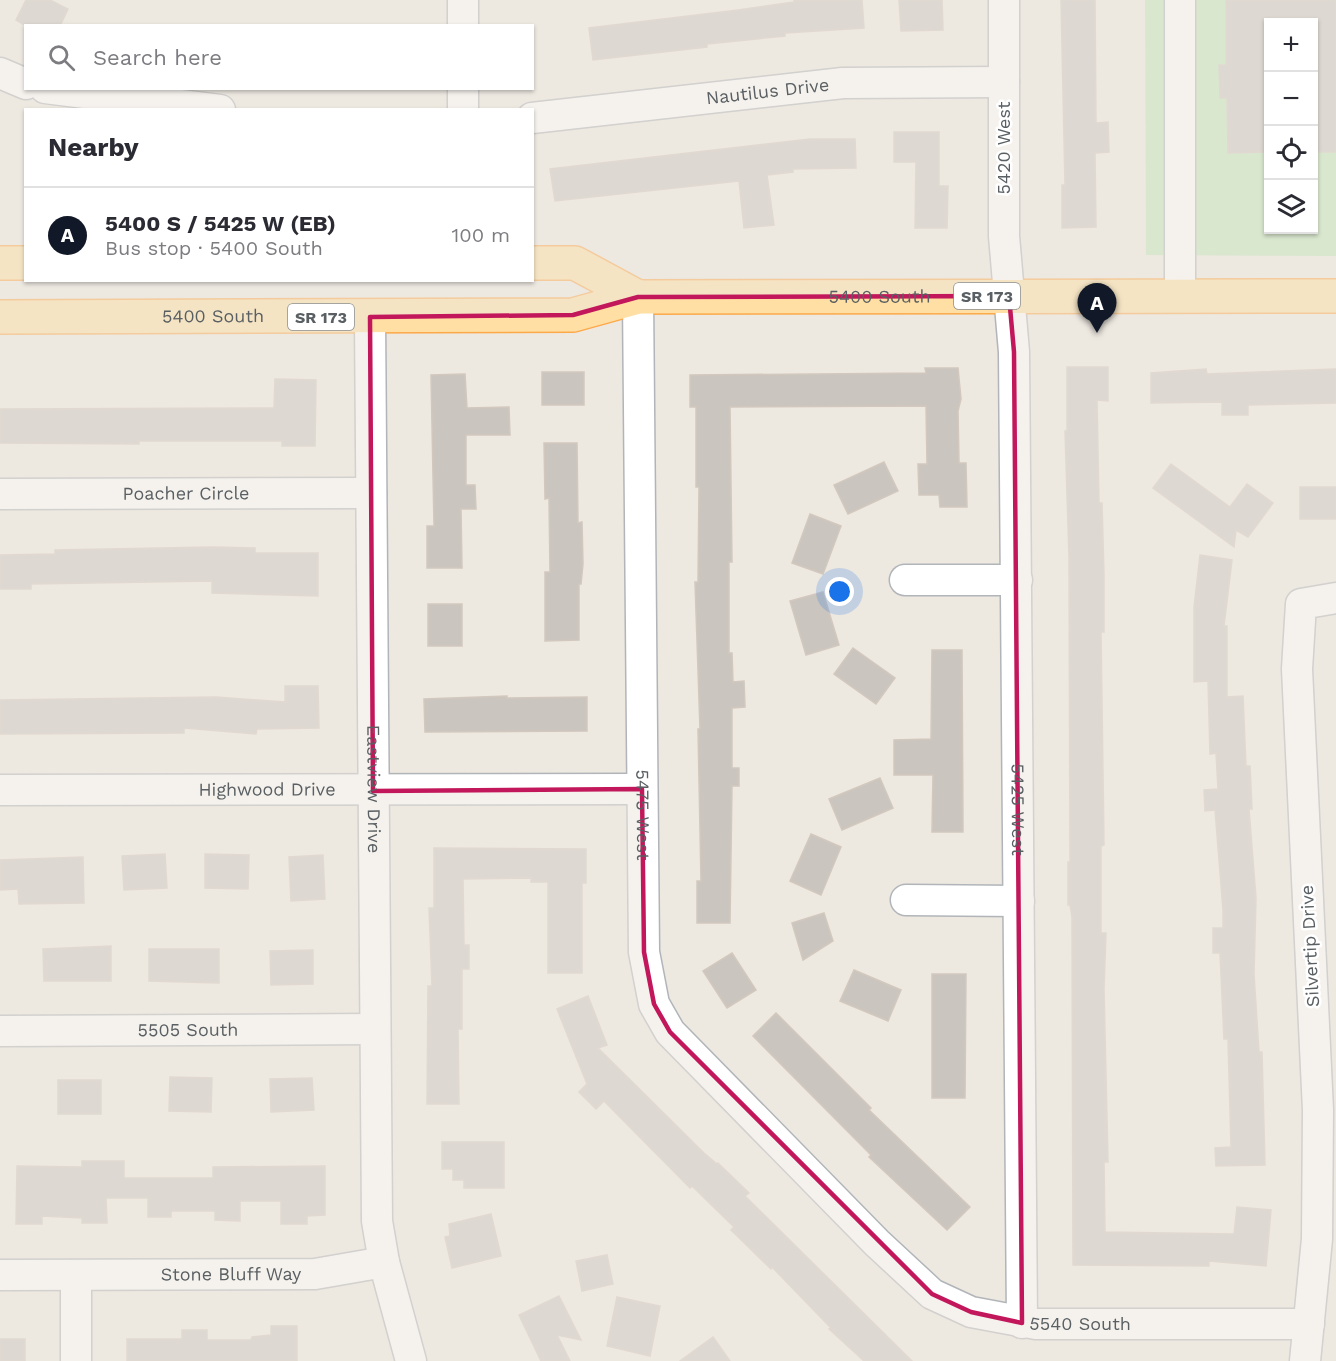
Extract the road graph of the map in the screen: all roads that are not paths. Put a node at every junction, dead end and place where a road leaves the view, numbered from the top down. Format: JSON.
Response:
{"nodes":[{"id":1,"x":463,"y":0,"type":"edge"},
{"id":2,"x":1004,"y":0,"type":"edge"},
{"id":3,"x":1180,"y":0,"type":"edge"},
{"id":4,"x":463,"y":24,"type":"edge"},
{"id":5,"x":0,"y":73,"type":"edge"},
{"id":6,"x":1004,"y":82,"type":"junction"},
{"id":7,"x":24,"y":83,"type":"edge"},
{"id":8,"x":61,"y":90,"type":"edge"},
{"id":9,"x":463,"y":90,"type":"edge"},
{"id":10,"x":204,"y":108,"type":"edge"},
{"id":11,"x":463,"y":108,"type":"edge"},
{"id":12,"x":534,"y":118,"type":"edge"},
{"id":13,"x":0,"y":263,"type":"edge"},
{"id":14,"x":24,"y":263,"type":"edge"},
{"id":15,"x":534,"y":263,"type":"edge"},
{"id":16,"x":1009,"y":296,"type":"junction"},
{"id":17,"x":1180,"y":296,"type":"junction"},
{"id":18,"x":1336,"y":296,"type":"edge"},
{"id":19,"x":638,"y":297,"type":"junction"},
{"id":20,"x":0,"y":317,"type":"edge"},
{"id":21,"x":370,"y":317,"type":"junction"},
{"id":22,"x":371,"y":492,"type":"junction"},
{"id":23,"x":0,"y":494,"type":"edge"},
{"id":24,"x":905,"y":580,"type":"dead end"},
{"id":25,"x":1017,"y":580,"type":"junction"},
{"id":26,"x":1336,"y":598,"type":"edge"},
{"id":27,"x":642,"y":789,"type":"junction"},
{"id":28,"x":0,"y":790,"type":"edge"},
{"id":29,"x":373,"y":791,"type":"junction"},
{"id":30,"x":906,"y":900,"type":"dead end"},
{"id":31,"x":1019,"y":901,"type":"junction"},
{"id":32,"x":375,"y":1029,"type":"junction"},
{"id":33,"x":0,"y":1031,"type":"edge"},
{"id":34,"x":877,"y":1243,"type":"joint"},
{"id":35,"x":384,"y":1262,"type":"junction"},
{"id":36,"x":0,"y":1275,"type":"edge"},
{"id":37,"x":76,"y":1276,"type":"junction"},
{"id":38,"x":1022,"y":1323,"type":"junction"},
{"id":39,"x":1309,"y":1324,"type":"junction"},
{"id":40,"x":76,"y":1361,"type":"edge"},
{"id":41,"x":411,"y":1361,"type":"edge"},
{"id":42,"x":1305,"y":1361,"type":"edge"}],
"edges":[{"from":1,"to":4,"type":"street"},
{"from":2,"to":6,"type":"street","name":"5420 West"},
{"from":3,"to":17,"type":"street"},
{"from":5,"to":7,"type":"street"},
{"from":6,"to":12,"type":"street","name":"Nautilus Drive"},
{"from":6,"to":16,"type":"street","name":"5420 West"},
{"from":8,"to":10,"type":"street"},
{"from":9,"to":11,"type":"street"},
{"from":13,"to":14,"type":"main road"},
{"from":15,"to":19,"type":"main road","name":"5400 South","number":"SR 173"},
{"from":16,"to":17,"type":"main road","name":"5400 South","number":"SR 173"},
{"from":16,"to":19,"type":"main road","name":"5400 South","number":"SR 173"},
{"from":16,"to":25,"type":"street","name":"5425 West"},
{"from":17,"to":18,"type":"main road","name":"5400 South","number":"SR 173"},
{"from":19,"to":21,"type":"main road","name":"5400 South","number":"SR 173"},
{"from":19,"to":27,"type":"street","name":"5475 West"},
{"from":20,"to":21,"type":"main road","name":"5400 South","number":"SR 173"},
{"from":21,"to":22,"type":"street","name":"Eastview Drive"},
{"from":22,"to":23,"type":"street","name":"Poacher Circle"},
{"from":22,"to":29,"type":"street","name":"Eastview Drive"},
{"from":24,"to":25,"type":"street"},
{"from":25,"to":31,"type":"street","name":"5425 West"},
{"from":26,"to":39,"type":"street","name":"Silvertip Drive"},
{"from":27,"to":29,"type":"street","name":"Highwood Drive"},
{"from":27,"to":34,"type":"street","name":"5475 West"},
{"from":28,"to":29,"type":"street","name":"Highwood Drive"},
{"from":29,"to":32,"type":"street","name":"Eastview Drive"},
{"from":30,"to":31,"type":"street"},
{"from":31,"to":38,"type":"street","name":"5425 West"},
{"from":32,"to":33,"type":"street","name":"5505 South"},
{"from":32,"to":35,"type":"street","name":"Eastview Drive"},
{"from":34,"to":38,"type":"street","name":"5540 South"},
{"from":35,"to":37,"type":"street","name":"Stone Bluff Way"},
{"from":35,"to":41,"type":"street","name":"Eastview Drive"},
{"from":36,"to":37,"type":"street","name":"Stone Bluff Way"},
{"from":37,"to":40,"type":"street"},
{"from":38,"to":39,"type":"street","name":"5540 South"},
{"from":39,"to":42,"type":"street"}]}
